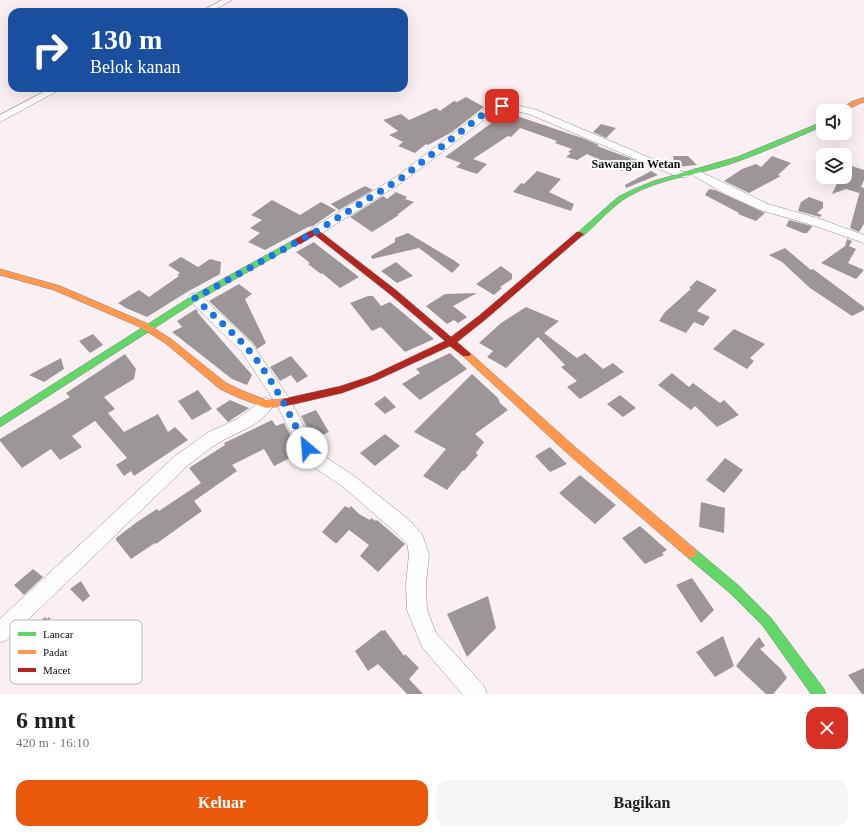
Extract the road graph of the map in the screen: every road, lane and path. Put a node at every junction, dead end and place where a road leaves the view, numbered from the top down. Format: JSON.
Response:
{"nodes":[{"id":1,"x":211,"y":0,"type":"edge"},
{"id":2,"x":226,"y":1,"type":"edge"},
{"id":3,"x":212,"y":8,"type":"edge"},
{"id":4,"x":51,"y":92,"type":"edge"},
{"id":5,"x":864,"y":100,"type":"edge"},
{"id":6,"x":852,"y":104,"type":"edge"},
{"id":7,"x":0,"y":119,"type":"edge"},
{"id":8,"x":816,"y":127,"type":"edge"},
{"id":9,"x":695,"y":172,"type":"junction"},
{"id":10,"x":682,"y":175,"type":"junction"},
{"id":11,"x":315,"y":232,"type":"junction"},
{"id":12,"x":864,"y":239,"type":"edge"},
{"id":13,"x":0,"y":272,"type":"edge"},
{"id":14,"x":195,"y":298,"type":"junction"},
{"id":15,"x":148,"y":328,"type":"junction"},
{"id":16,"x":452,"y":341,"type":"junction"},
{"id":17,"x":275,"y":403,"type":"junction"},
{"id":18,"x":0,"y":423,"type":"edge"},
{"id":19,"x":14,"y":620,"type":"edge"},
{"id":20,"x":10,"y":624,"type":"edge"},
{"id":21,"x":0,"y":633,"type":"edge"},
{"id":22,"x":476,"y":694,"type":"edge"},
{"id":23,"x":819,"y":694,"type":"edge"}],
"edges":[{"from":1,"to":2,"type":"street"},
{"from":2,"to":3,"type":"street"},
{"from":4,"to":7,"type":"street"},
{"from":5,"to":6,"type":"street"},
{"from":8,"to":9,"type":"street"},
{"from":9,"to":10,"type":"street"},
{"from":9,"to":12,"type":"street"},
{"from":10,"to":11,"type":"street"},
{"from":10,"to":16,"type":"street"},
{"from":11,"to":14,"type":"street"},
{"from":11,"to":16,"type":"street"},
{"from":13,"to":15,"type":"street"},
{"from":14,"to":15,"type":"street"},
{"from":14,"to":17,"type":"street"},
{"from":15,"to":17,"type":"street"},
{"from":15,"to":18,"type":"street"},
{"from":16,"to":17,"type":"street"},
{"from":16,"to":23,"type":"street"},
{"from":17,"to":19,"type":"street"},
{"from":17,"to":22,"type":"street"},
{"from":20,"to":21,"type":"street"}]}
